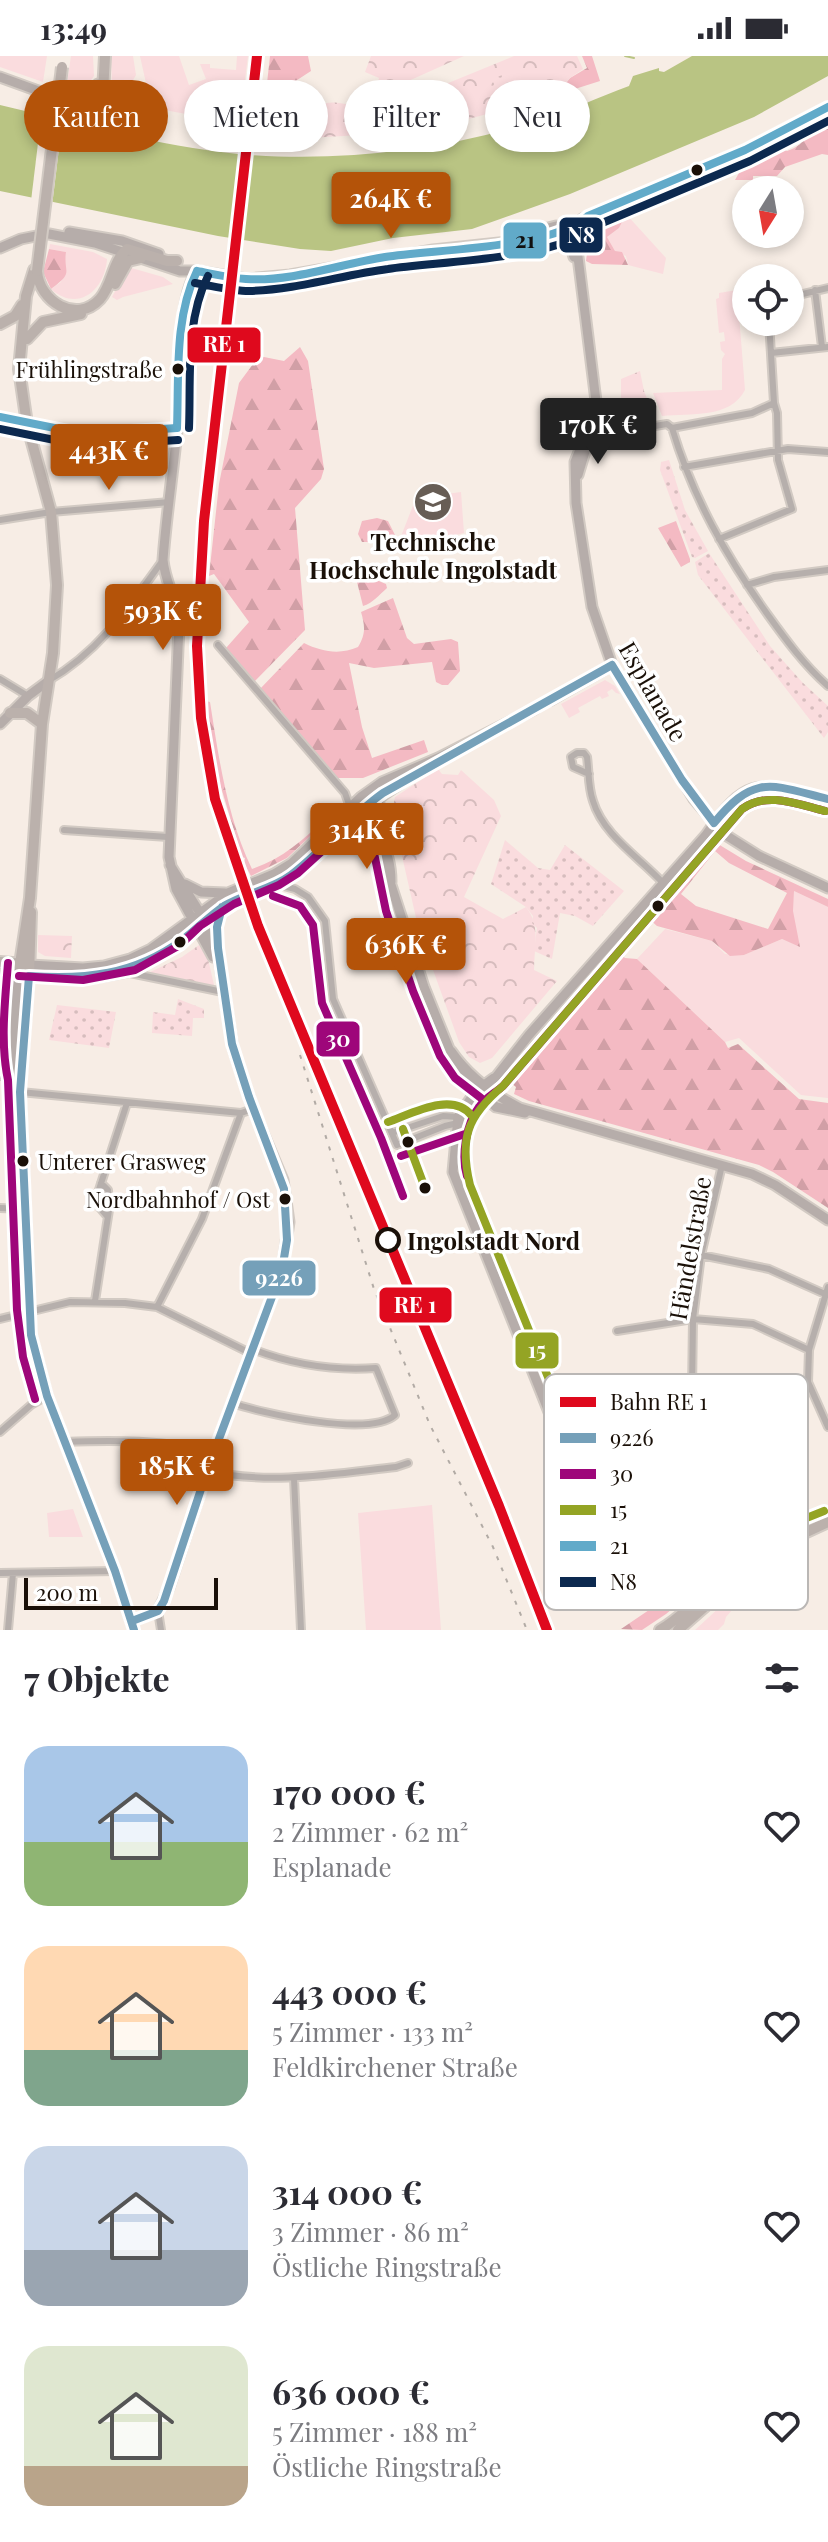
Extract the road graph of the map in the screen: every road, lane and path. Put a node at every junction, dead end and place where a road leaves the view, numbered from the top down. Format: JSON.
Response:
{"nodes":[{"id":1,"x":98,"y":56,"type":"edge"},
{"id":2,"x":105,"y":56,"type":"edge"},
{"id":3,"x":61,"y":61,"type":"edge"},
{"id":4,"x":0,"y":77,"type":"edge"},
{"id":5,"x":100,"y":80,"type":"edge"},
{"id":6,"x":101,"y":80,"type":"edge"},
{"id":7,"x":24,"y":87,"type":"edge"},
{"id":8,"x":828,"y":107,"type":"edge"},
{"id":9,"x":575,"y":223,"type":"junction"},
{"id":10,"x":553,"y":233,"type":"junction"},
{"id":11,"x":49,"y":234,"type":"junction"},
{"id":12,"x":502,"y":242,"type":"junction"},
{"id":13,"x":573,"y":244,"type":"junction"},
{"id":14,"x":0,"y":248,"type":"edge"},
{"id":15,"x":109,"y":248,"type":"joint"},
{"id":16,"x":120,"y":257,"type":"junction"},
{"id":17,"x":141,"y":258,"type":"junction"},
{"id":18,"x":177,"y":261,"type":"junction"},
{"id":19,"x":36,"y":271,"type":"junction"},
{"id":20,"x":197,"y":271,"type":"junction"},
{"id":21,"x":828,"y":288,"type":"edge"},
{"id":22,"x":815,"y":290,"type":"junction"},
{"id":23,"x":804,"y":293,"type":"edge"},
{"id":24,"x":26,"y":296,"type":"junction"},
{"id":25,"x":0,"y":325,"type":"edge"},
{"id":26,"x":770,"y":336,"type":"edge"},
{"id":27,"x":24,"y":340,"type":"junction"},
{"id":28,"x":825,"y":347,"type":"edge"},
{"id":29,"x":771,"y":353,"type":"junction"},
{"id":30,"x":774,"y":403,"type":"junction"},
{"id":31,"x":0,"y":417,"type":"edge"},
{"id":32,"x":27,"y":424,"type":"junction"},
{"id":33,"x":177,"y":428,"type":"junction"},
{"id":34,"x":672,"y":428,"type":"junction"},
{"id":35,"x":589,"y":437,"type":"junction"},
{"id":36,"x":778,"y":447,"type":"junction"},
{"id":37,"x":828,"y":452,"type":"edge"},
{"id":38,"x":684,"y":467,"type":"junction"},
{"id":39,"x":170,"y":502,"type":"junction"},
{"id":40,"x":51,"y":512,"type":"junction"},
{"id":41,"x":0,"y":520,"type":"edge"},
{"id":42,"x":719,"y":539,"type":"junction"},
{"id":43,"x":163,"y":560,"type":"junction"},
{"id":44,"x":828,"y":570,"type":"edge"},
{"id":45,"x":747,"y":585,"type":"junction"},
{"id":46,"x":218,"y":645,"type":"dead end"},
{"id":47,"x":612,"y":665,"type":"junction"},
{"id":48,"x":0,"y":679,"type":"edge"},
{"id":49,"x":47,"y":682,"type":"junction"},
{"id":50,"x":828,"y":686,"type":"edge"},
{"id":51,"x":28,"y":696,"type":"junction"},
{"id":52,"x":551,"y":700,"type":"dead end"},
{"id":53,"x":535,"y":709,"type":"dead end"},
{"id":54,"x":10,"y":713,"type":"junction"},
{"id":55,"x":0,"y":724,"type":"edge"},
{"id":56,"x":42,"y":724,"type":"junction"},
{"id":57,"x":438,"y":758,"type":"junction"},
{"id":58,"x":589,"y":774,"type":"dead end"},
{"id":59,"x":381,"y":794,"type":"junction"},
{"id":60,"x":828,"y":799,"type":"edge"},
{"id":61,"x":352,"y":816,"type":"junction"},
{"id":62,"x":714,"y":823,"type":"junction"},
{"id":63,"x":342,"y":824,"type":"junction"},
{"id":64,"x":64,"y":830,"type":"dead end"},
{"id":65,"x":325,"y":832,"type":"junction"},
{"id":66,"x":168,"y":837,"type":"junction"},
{"id":67,"x":360,"y":839,"type":"junction"},
{"id":68,"x":380,"y":839,"type":"junction"},
{"id":69,"x":323,"y":843,"type":"junction"},
{"id":70,"x":170,"y":865,"type":"junction"},
{"id":71,"x":181,"y":882,"type":"junction"},
{"id":72,"x":663,"y":883,"type":"junction"},
{"id":73,"x":276,"y":884,"type":"junction"},
{"id":74,"x":391,"y":885,"type":"junction"},
{"id":75,"x":828,"y":888,"type":"edge"},
{"id":76,"x":228,"y":893,"type":"junction"},
{"id":77,"x":222,"y":907,"type":"junction"},
{"id":78,"x":199,"y":919,"type":"junction"},
{"id":79,"x":218,"y":952,"type":"junction"},
{"id":80,"x":0,"y":962,"type":"edge"},
{"id":81,"x":24,"y":970,"type":"junction"},
{"id":82,"x":219,"y":971,"type":"junction"},
{"id":83,"x":127,"y":972,"type":"junction"},
{"id":84,"x":0,"y":973,"type":"edge"},
{"id":85,"x":223,"y":992,"type":"junction"},
{"id":86,"x":0,"y":1076,"type":"edge"},
{"id":87,"x":20,"y":1078,"type":"junction"},
{"id":88,"x":482,"y":1090,"type":"junction"},
{"id":89,"x":20,"y":1092,"type":"junction"},
{"id":90,"x":127,"y":1103,"type":"junction"},
{"id":91,"x":253,"y":1109,"type":"junction"},
{"id":92,"x":241,"y":1113,"type":"junction"},
{"id":93,"x":459,"y":1121,"type":"junction"},
{"id":94,"x":392,"y":1133,"type":"junction"},
{"id":95,"x":722,"y":1165,"type":"junction"},
{"id":96,"x":101,"y":1183,"type":"junction"},
{"id":97,"x":0,"y":1208,"type":"edge"},
{"id":98,"x":25,"y":1209,"type":"junction"},
{"id":99,"x":107,"y":1216,"type":"junction"},
{"id":100,"x":828,"y":1220,"type":"edge"},
{"id":101,"x":701,"y":1255,"type":"junction"},
{"id":102,"x":827,"y":1291,"type":"edge"},
{"id":103,"x":95,"y":1301,"type":"junction"},
{"id":104,"x":157,"y":1307,"type":"junction"},
{"id":105,"x":29,"y":1310,"type":"junction"},
{"id":106,"x":0,"y":1319,"type":"edge"},
{"id":107,"x":693,"y":1319,"type":"junction"},
{"id":108,"x":617,"y":1331,"type":"dead end"},
{"id":109,"x":809,"y":1350,"type":"junction"},
{"id":110,"x":251,"y":1351,"type":"junction"},
{"id":111,"x":692,"y":1374,"type":"edge"},
{"id":112,"x":808,"y":1382,"type":"joint"},
{"id":113,"x":47,"y":1396,"type":"junction"},
{"id":114,"x":544,"y":1397,"type":"edge"},
{"id":115,"x":232,"y":1403,"type":"junction"},
{"id":116,"x":828,"y":1427,"type":"edge"},
{"id":117,"x":0,"y":1432,"type":"edge"},
{"id":118,"x":65,"y":1442,"type":"junction"},
{"id":119,"x":214,"y":1452,"type":"junction"},
{"id":120,"x":408,"y":1463,"type":"dead end"},
{"id":121,"x":207,"y":1471,"type":"junction"},
{"id":122,"x":294,"y":1478,"type":"junction"},
{"id":123,"x":828,"y":1512,"type":"edge"},
{"id":124,"x":808,"y":1520,"type":"edge"},
{"id":125,"x":828,"y":1525,"type":"edge"},
{"id":126,"x":808,"y":1529,"type":"edge"},
{"id":127,"x":115,"y":1571,"type":"junction"},
{"id":128,"x":0,"y":1573,"type":"edge"},
{"id":129,"x":13,"y":1573,"type":"junction"},
{"id":130,"x":685,"y":1610,"type":"edge"},
{"id":131,"x":701,"y":1610,"type":"edge"},
{"id":132,"x":158,"y":1611,"type":"junction"},
{"id":133,"x":133,"y":1625,"type":"edge"},
{"id":134,"x":8,"y":1630,"type":"edge"},
{"id":135,"x":161,"y":1630,"type":"edge"},
{"id":136,"x":301,"y":1630,"type":"edge"},
{"id":137,"x":660,"y":1630,"type":"edge"},
{"id":138,"x":678,"y":1630,"type":"edge"}],
"edges":[{"from":1,"to":5,"type":"main road"},
{"from":2,"to":6,"type":"main road"},
{"from":3,"to":19,"type":"main road","bridge":true},
{"from":4,"to":7,"type":"street"},
{"from":8,"to":9,"type":"street"},
{"from":9,"to":10,"type":"street"},
{"from":9,"to":12,"type":"street"},
{"from":9,"to":13,"type":"street","name":"Esplanade"},
{"from":10,"to":12,"type":"street"},
{"from":10,"to":13,"type":"street"},
{"from":11,"to":14,"type":"street"},
{"from":11,"to":15,"type":"street"},
{"from":11,"to":18,"type":"street"},
{"from":12,"to":20,"type":"street"},
{"from":13,"to":35,"type":"street","name":"Esplanade"},
{"from":15,"to":16,"type":"main road"},
{"from":16,"to":17,"type":"street"},
{"from":16,"to":18,"type":"main road"},
{"from":16,"to":19,"type":"main road"},
{"from":17,"to":20,"type":"street"},
{"from":17,"to":27,"type":"main road"},
{"from":18,"to":20,"type":"street"},
{"from":19,"to":24,"type":"main road"},
{"from":19,"to":27,"type":"main road"},
{"from":20,"to":33,"type":"street"},
{"from":21,"to":22,"type":"street"},
{"from":22,"to":23,"type":"street"},
{"from":22,"to":28,"type":"street"},
{"from":24,"to":25,"type":"main road"},
{"from":24,"to":27,"type":"main road"},
{"from":25,"to":27,"type":"main road"},
{"from":26,"to":29,"type":"street"},
{"from":27,"to":32,"type":"main road"},
{"from":28,"to":29,"type":"street"},
{"from":29,"to":30,"type":"street"},
{"from":30,"to":34,"type":"street"},
{"from":30,"to":36,"type":"street"},
{"from":31,"to":32,"type":"street"},
{"from":32,"to":33,"type":"street"},
{"from":32,"to":40,"type":"main road"},
{"from":33,"to":39,"type":"street"},
{"from":34,"to":35,"type":"street"},
{"from":34,"to":38,"type":"street"},
{"from":35,"to":47,"type":"street","name":"Esplanade"},
{"from":36,"to":37,"type":"street"},
{"from":36,"to":38,"type":"street"},
{"from":36,"to":42,"type":"street"},
{"from":38,"to":42,"type":"street"},
{"from":39,"to":40,"type":"street"},
{"from":39,"to":43,"type":"street"},
{"from":40,"to":41,"type":"street"},
{"from":40,"to":49,"type":"main road"},
{"from":42,"to":45,"type":"street"},
{"from":43,"to":49,"type":"street"},
{"from":43,"to":66,"type":"street"},
{"from":44,"to":45,"type":"street"},
{"from":45,"to":50,"type":"street"},
{"from":46,"to":61,"type":"street"},
{"from":47,"to":52,"type":"street"},
{"from":47,"to":62,"type":"street","name":"Esplanade"},
{"from":48,"to":51,"type":"street"},
{"from":49,"to":51,"type":"street"},
{"from":49,"to":56,"type":"main road"},
{"from":51,"to":54,"type":"street"},
{"from":53,"to":57,"type":"street"},
{"from":54,"to":55,"type":"street"},
{"from":54,"to":56,"type":"main road"},
{"from":56,"to":81,"type":"main road"},
{"from":57,"to":59,"type":"street"},
{"from":57,"to":61,"type":"street"},
{"from":58,"to":72,"type":"street"},
{"from":59,"to":61,"type":"street"},
{"from":59,"to":68,"type":"street"},
{"from":60,"to":62,"type":"street"},
{"from":61,"to":63,"type":"street"},
{"from":61,"to":65,"type":"street"},
{"from":61,"to":67,"type":"street"},
{"from":61,"to":68,"type":"street"},
{"from":62,"to":72,"type":"street"},
{"from":62,"to":75,"type":"street","name":"Esplanade"},
{"from":63,"to":65,"type":"street"},
{"from":63,"to":69,"type":"street"},
{"from":64,"to":66,"type":"street"},
{"from":65,"to":76,"type":"street"},
{"from":66,"to":70,"type":"street"},
{"from":67,"to":69,"type":"street"},
{"from":67,"to":74,"type":"street"},
{"from":68,"to":74,"type":"street"},
{"from":69,"to":73,"type":"street"},
{"from":70,"to":71,"type":"street"},
{"from":70,"to":78,"type":"street"},
{"from":71,"to":76,"type":"street"},
{"from":71,"to":78,"type":"street"},
{"from":72,"to":88,"type":"street"},
{"from":73,"to":77,"type":"street"},
{"from":73,"to":94,"type":"street"},
{"from":74,"to":88,"type":"street"},
{"from":76,"to":78,"type":"street"},
{"from":77,"to":78,"type":"street"},
{"from":77,"to":79,"type":"street"},
{"from":78,"to":79,"type":"street"},
{"from":78,"to":81,"type":"street"},
{"from":78,"to":82,"type":"street"},
{"from":78,"to":83,"type":"street"},
{"from":79,"to":82,"type":"street"},
{"from":80,"to":81,"type":"main road"},
{"from":81,"to":83,"type":"street"},
{"from":81,"to":84,"type":"main road"},
{"from":81,"to":87,"type":"street"},
{"from":82,"to":85,"type":"street"},
{"from":83,"to":85,"type":"street"},
{"from":85,"to":91,"type":"street"},
{"from":86,"to":87,"type":"street"},
{"from":87,"to":89,"type":"street"},
{"from":88,"to":93,"type":"street"},
{"from":88,"to":95,"type":"street"},
{"from":89,"to":90,"type":"street"},
{"from":89,"to":98,"type":"street"},
{"from":90,"to":92,"type":"street"},
{"from":90,"to":96,"type":"street"},
{"from":91,"to":92,"type":"street"},
{"from":91,"to":110,"type":"street"},
{"from":92,"to":104,"type":"street"},
{"from":93,"to":94,"type":"street"},
{"from":93,"to":94,"type":"street"},
{"from":93,"to":114,"type":"street"},
{"from":95,"to":100,"type":"street"},
{"from":95,"to":101,"type":"street","name":"Händelstraße"},
{"from":96,"to":99,"type":"street"},
{"from":96,"to":99,"type":"street"},
{"from":97,"to":98,"type":"street"},
{"from":98,"to":105,"type":"street"},
{"from":99,"to":103,"type":"street"},
{"from":101,"to":102,"type":"street"},
{"from":101,"to":107,"type":"street","name":"Händelstraße"},
{"from":102,"to":109,"type":"street"},
{"from":103,"to":104,"type":"street"},
{"from":103,"to":105,"type":"street"},
{"from":104,"to":110,"type":"street"},
{"from":105,"to":106,"type":"street"},
{"from":105,"to":113,"type":"street"},
{"from":107,"to":108,"type":"street"},
{"from":107,"to":109,"type":"street"},
{"from":107,"to":111,"type":"street","name":"Händelstraße"},
{"from":109,"to":112,"type":"street"},
{"from":110,"to":115,"type":"street"},
{"from":110,"to":115,"type":"street"},
{"from":112,"to":116,"type":"street"},
{"from":113,"to":117,"type":"street"},
{"from":113,"to":118,"type":"street"},
{"from":115,"to":119,"type":"street"},
{"from":118,"to":119,"type":"street"},
{"from":118,"to":127,"type":"street"},
{"from":119,"to":121,"type":"street"},
{"from":120,"to":122,"type":"street"},
{"from":121,"to":122,"type":"street"},
{"from":121,"to":132,"type":"street"},
{"from":122,"to":136,"type":"street"},
{"from":123,"to":124,"type":"main road"},
{"from":125,"to":126,"type":"main road"},
{"from":127,"to":129,"type":"street"},
{"from":127,"to":133,"type":"street"},
{"from":128,"to":129,"type":"street"},
{"from":129,"to":134,"type":"street"},
{"from":130,"to":137,"type":"main road"},
{"from":131,"to":138,"type":"main road"},
{"from":132,"to":133,"type":"street"},
{"from":132,"to":135,"type":"street"}]}
